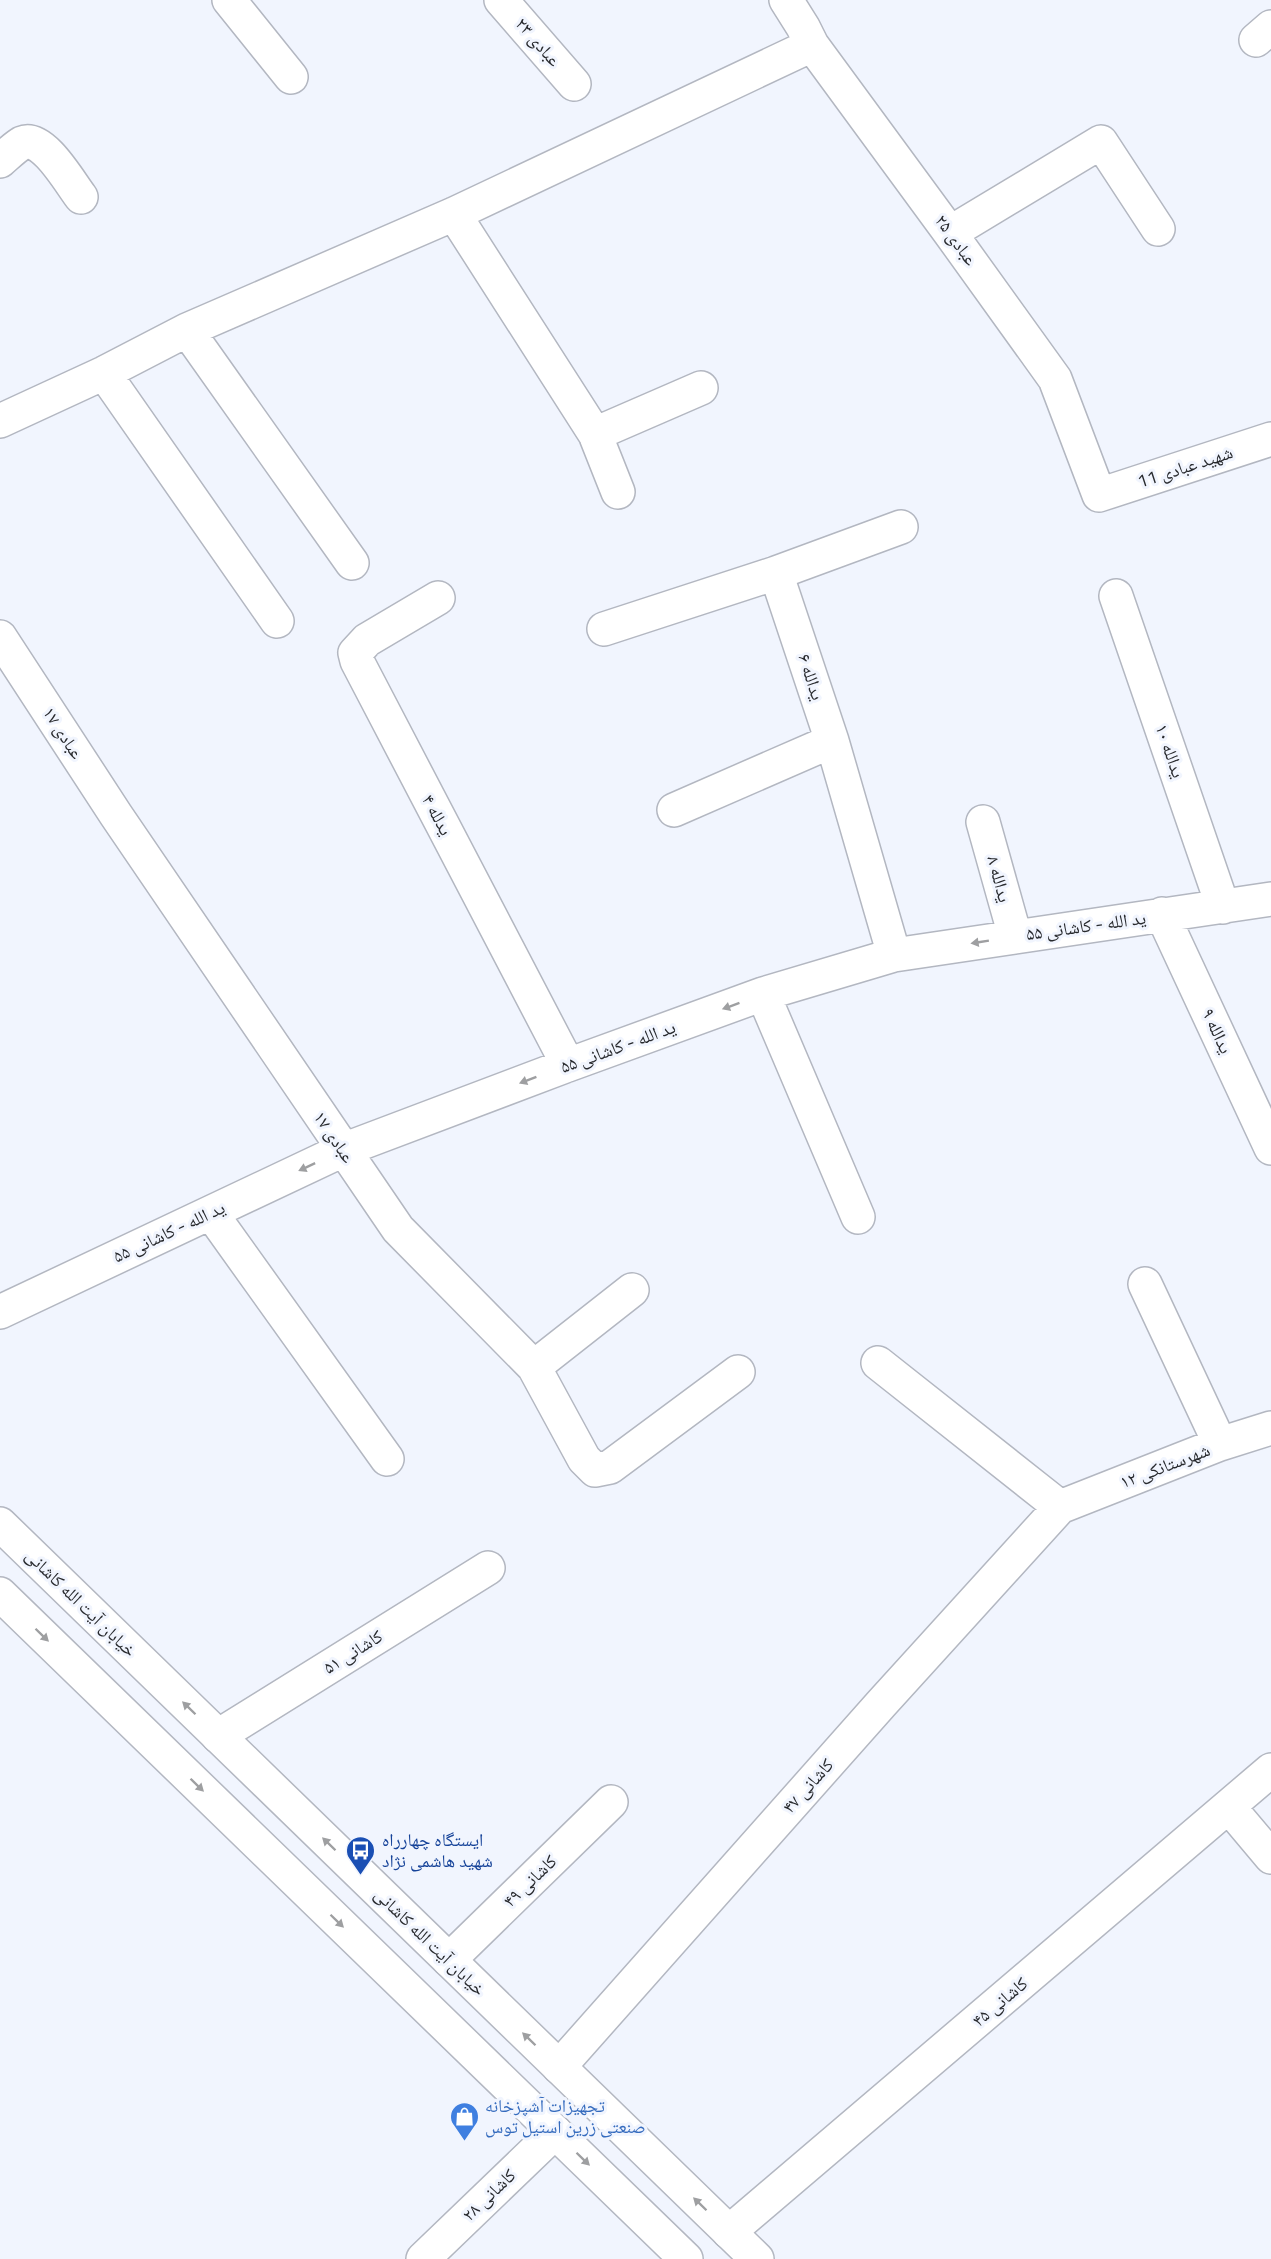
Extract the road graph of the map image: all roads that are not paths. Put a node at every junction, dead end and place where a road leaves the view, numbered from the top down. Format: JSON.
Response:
{"nodes":[{"id":1,"x":229,"y":0,"type":"edge"},
{"id":2,"x":501,"y":0,"type":"edge"},
{"id":3,"x":786,"y":0,"type":"edge"},
{"id":4,"x":812,"y":45,"type":"junction"},
{"id":5,"x":291,"y":77,"type":"dead end"},
{"id":6,"x":574,"y":84,"type":"dead end"},
{"id":7,"x":0,"y":161,"type":"edge"},
{"id":8,"x":81,"y":197,"type":"dead end"},
{"id":9,"x":454,"y":214,"type":"junction"},
{"id":10,"x":1158,"y":229,"type":"dead end"},
{"id":11,"x":950,"y":233,"type":"junction"},
{"id":12,"x":187,"y":330,"type":"junction"},
{"id":13,"x":104,"y":373,"type":"junction"},
{"id":14,"x":701,"y":388,"type":"dead end"},
{"id":15,"x":0,"y":421,"type":"edge"},
{"id":16,"x":595,"y":434,"type":"junction"},
{"id":17,"x":1271,"y":439,"type":"edge"},
{"id":18,"x":618,"y":492,"type":"dead end"},
{"id":19,"x":1099,"y":495,"type":"joint"},
{"id":20,"x":901,"y":527,"type":"dead end"},
{"id":21,"x":352,"y":563,"type":"dead end"},
{"id":22,"x":776,"y":573,"type":"junction"},
{"id":23,"x":1116,"y":596,"type":"dead end"},
{"id":24,"x":438,"y":598,"type":"dead end"},
{"id":25,"x":277,"y":621,"type":"dead end"},
{"id":26,"x":604,"y":629,"type":"dead end"},
{"id":27,"x":0,"y":637,"type":"edge"},
{"id":28,"x":832,"y":741,"type":"junction"},
{"id":29,"x":674,"y":810,"type":"dead end"},
{"id":30,"x":983,"y":822,"type":"dead end"},
{"id":31,"x":1271,"y":899,"type":"edge"},
{"id":32,"x":1223,"y":907,"type":"junction"},
{"id":33,"x":1162,"y":914,"type":"junction"},
{"id":34,"x":1015,"y":936,"type":"junction"},
{"id":35,"x":894,"y":955,"type":"junction"},
{"id":36,"x":763,"y":994,"type":"junction"},
{"id":37,"x":568,"y":1065,"type":"junction"},
{"id":38,"x":1271,"y":1148,"type":"edge"},
{"id":39,"x":343,"y":1150,"type":"junction"},
{"id":40,"x":211,"y":1213,"type":"junction"},
{"id":41,"x":858,"y":1217,"type":"dead end"},
{"id":42,"x":1145,"y":1284,"type":"dead end"},
{"id":43,"x":632,"y":1290,"type":"dead end"},
{"id":44,"x":0,"y":1312,"type":"edge"},
{"id":45,"x":878,"y":1363,"type":"dead end"},
{"id":46,"x":534,"y":1367,"type":"junction"},
{"id":47,"x":738,"y":1372,"type":"dead end"},
{"id":48,"x":1271,"y":1428,"type":"edge"},
{"id":49,"x":1220,"y":1444,"type":"junction"},
{"id":50,"x":387,"y":1459,"type":"dead end"},
{"id":51,"x":1060,"y":1507,"type":"junction"},
{"id":52,"x":0,"y":1524,"type":"edge"},
{"id":53,"x":488,"y":1568,"type":"dead end"},
{"id":54,"x":0,"y":1594,"type":"edge"},
{"id":55,"x":218,"y":1736,"type":"junction"},
{"id":56,"x":1271,"y":1770,"type":"edge"},
{"id":57,"x":611,"y":1802,"type":"dead end"},
{"id":58,"x":1229,"y":1807,"type":"junction"},
{"id":59,"x":1271,"y":1857,"type":"edge"},
{"id":60,"x":449,"y":1960,"type":"junction"},
{"id":61,"x":559,"y":2067,"type":"junction"},
{"id":62,"x":555,"y":2132,"type":"junction"},
{"id":63,"x":729,"y":2232,"type":"junction"},
{"id":64,"x":423,"y":2259,"type":"edge"},
{"id":65,"x":686,"y":2259,"type":"edge"},
{"id":66,"x":757,"y":2259,"type":"edge"}],
"edges":[{"from":1,"to":5,"type":"street"},
{"from":2,"to":6,"type":"street","name":"عبادی ۲۳"},
{"from":3,"to":4,"type":"street","name":"عبادی ۲۵"},
{"from":4,"to":9,"type":"street"},
{"from":4,"to":11,"type":"street","name":"عبادی ۲۵"},
{"from":7,"to":8,"type":"street"},
{"from":9,"to":12,"type":"street"},
{"from":9,"to":16,"type":"street"},
{"from":10,"to":11,"type":"street"},
{"from":11,"to":19,"type":"street","name":"عبادی ۲۵"},
{"from":12,"to":13,"type":"street"},
{"from":12,"to":21,"type":"street"},
{"from":13,"to":15,"type":"street"},
{"from":13,"to":25,"type":"street"},
{"from":14,"to":16,"type":"street"},
{"from":16,"to":18,"type":"street"},
{"from":17,"to":19,"type":"street","name":"شهید عبادی 11"},
{"from":20,"to":22,"type":"street"},
{"from":22,"to":26,"type":"street"},
{"from":22,"to":28,"type":"street","name":"یدالله ۶"},
{"from":23,"to":32,"type":"street","name":"یدالله ۱۰"},
{"from":24,"to":37,"type":"street","name":"یدلله ۴"},
{"from":27,"to":39,"type":"street","name":"عبادی ۱۷"},
{"from":28,"to":29,"type":"street"},
{"from":28,"to":35,"type":"street","name":"یدالله ۶"},
{"from":30,"to":34,"type":"street","name":"یدالله ۸"},
{"from":31,"to":32,"type":"street","name":"ید الله - کاشانی ۵۵"},
{"from":32,"to":33,"type":"street","name":"ید الله - کاشانی ۵۵"},
{"from":33,"to":34,"type":"street","name":"ید الله - کاشانی ۵۵"},
{"from":33,"to":38,"type":"street","name":"یدالله ۹"},
{"from":34,"to":35,"type":"street","name":"ید الله - کاشانی ۵۵","one_way":true},
{"from":35,"to":36,"type":"street","name":"ید الله - کاشانی ۵۵"},
{"from":36,"to":37,"type":"street","name":"ید الله - کاشانی ۵۵","one_way":true},
{"from":36,"to":41,"type":"street"},
{"from":37,"to":39,"type":"street","name":"ید الله - کاشانی ۵۵","one_way":true},
{"from":39,"to":40,"type":"street","name":"ید الله - کاشانی ۵۵","one_way":true},
{"from":39,"to":46,"type":"street","name":"عبادی ۱۷"},
{"from":40,"to":44,"type":"street","name":"ید الله - کاشانی ۵۵"},
{"from":40,"to":50,"type":"street"},
{"from":42,"to":49,"type":"street"},
{"from":43,"to":46,"type":"street"},
{"from":45,"to":51,"type":"street"},
{"from":46,"to":47,"type":"street","name":"عبادی ۱۷"},
{"from":48,"to":49,"type":"street","name":"شهرستانکی ۱۲"},
{"from":49,"to":51,"type":"street","name":"شهرستانکی ۱۲"},
{"from":51,"to":61,"type":"street","name":"کاشانی ۴۷"},
{"from":55,"to":52,"type":"street","name":"خیابان آیت الله کاشانی","one_way":true},
{"from":53,"to":55,"type":"street","name":"کاشانی ۵۱"},
{"from":54,"to":62,"type":"street","one_way":true},
{"from":60,"to":55,"type":"street","name":"خیابان آیت الله کاشانی","one_way":true},
{"from":56,"to":58,"type":"street","name":"کاشانی ۴۵"},
{"from":57,"to":60,"type":"street","name":"کاشانی ۴۹"},
{"from":58,"to":59,"type":"street"},
{"from":58,"to":63,"type":"street","name":"کاشانی ۴۵"},
{"from":61,"to":60,"type":"street","name":"خیابان آیت الله کاشانی","one_way":true},
{"from":63,"to":61,"type":"street","name":"خیابان آیت الله کاشانی","one_way":true},
{"from":62,"to":64,"type":"street","name":"کاشانی ۲۸"},
{"from":62,"to":65,"type":"street","one_way":true},
{"from":63,"to":66,"type":"street","name":"خیابان آیت الله کاشانی"}]}
